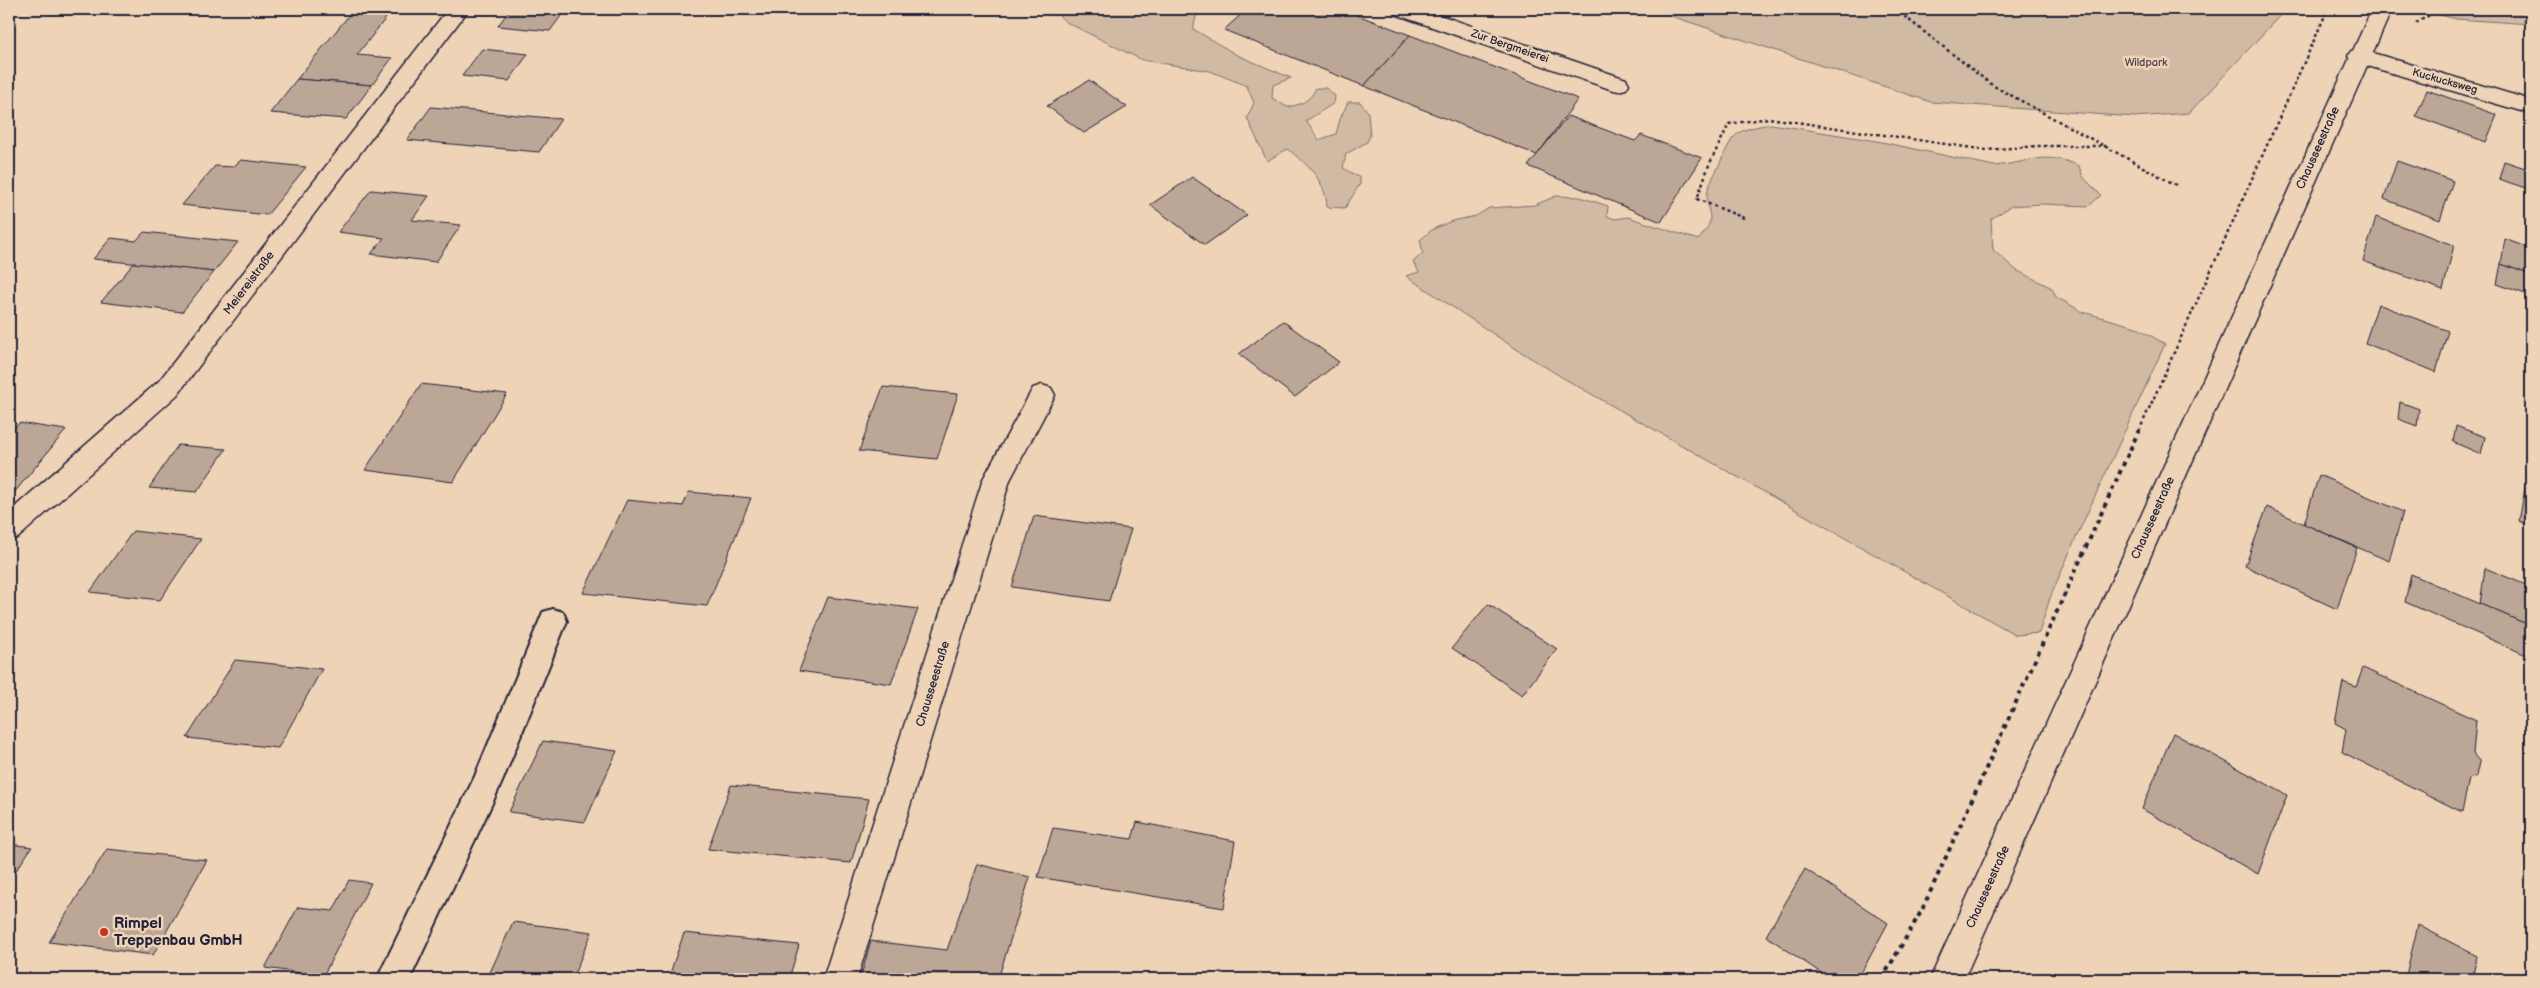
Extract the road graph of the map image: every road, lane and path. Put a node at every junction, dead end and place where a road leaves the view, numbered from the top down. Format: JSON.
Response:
{"nodes":[{"id":1,"x":459,"y":9,"type":"edge"},
{"id":2,"x":1402,"y":9,"type":"edge"},
{"id":3,"x":1895,"y":9,"type":"edge"},
{"id":4,"x":2328,"y":9,"type":"edge"},
{"id":5,"x":2382,"y":9,"type":"edge"},
{"id":6,"x":2359,"y":56,"type":"junction"},
{"id":7,"x":1618,"y":84,"type":"dead end"},
{"id":8,"x":2531,"y":106,"type":"edge"},
{"id":9,"x":2106,"y":146,"type":"junction"},
{"id":10,"x":2176,"y":185,"type":"dead end"},
{"id":11,"x":1744,"y":218,"type":"dead end"},
{"id":12,"x":1042,"y":395,"type":"dead end"},
{"id":13,"x":9,"y":530,"type":"edge"},
{"id":14,"x":552,"y":621,"type":"dead end"},
{"id":15,"x":394,"y":979,"type":"edge"},
{"id":16,"x":840,"y":979,"type":"edge"},
{"id":17,"x":1882,"y":979,"type":"edge"},
{"id":18,"x":1947,"y":979,"type":"edge"}],
"edges":[{"from":1,"to":13,"type":"street","name":"Meiereistraße"},
{"from":2,"to":7,"type":"street","name":"Zur Bergmeierei"},
{"from":3,"to":9,"type":"path"},
{"from":4,"to":17,"type":"path"},
{"from":5,"to":6,"type":"street","name":"Chausseestraße"},
{"from":6,"to":8,"type":"street","name":"Kuckucksweg"},
{"from":6,"to":18,"type":"street","name":"Chausseestraße"},
{"from":9,"to":10,"type":"path"},
{"from":9,"to":11,"type":"path"},
{"from":12,"to":16,"type":"street","name":"Chausseestraße"},
{"from":14,"to":15,"type":"lane"}]}
